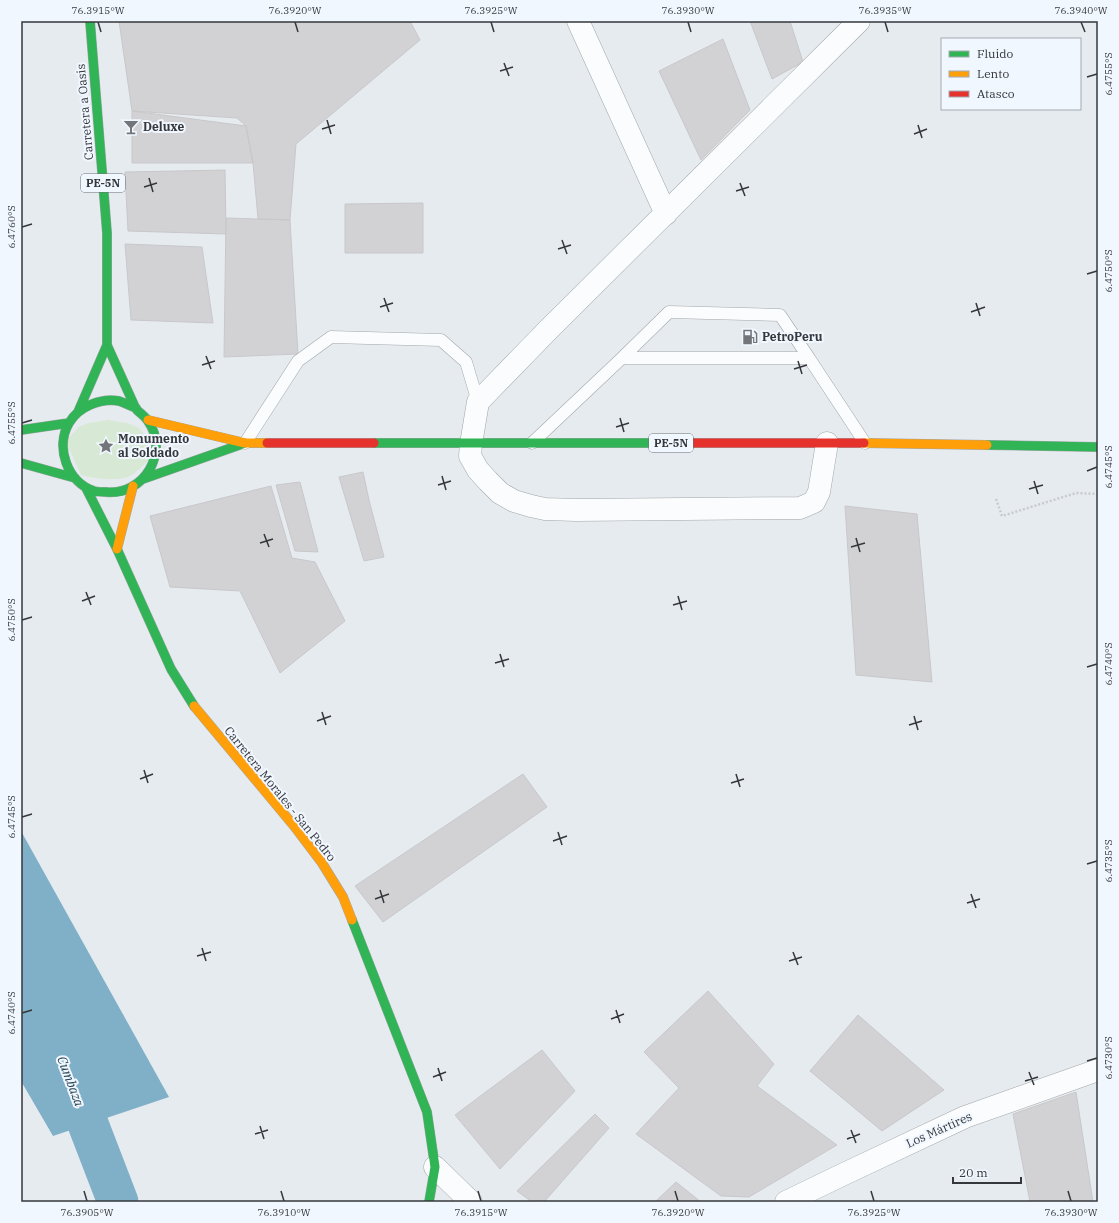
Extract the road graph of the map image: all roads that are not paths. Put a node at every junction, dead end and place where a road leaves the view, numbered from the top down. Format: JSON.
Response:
{"nodes":[{"id":1,"x":90,"y":21,"type":"edge"},
{"id":2,"x":578,"y":21,"type":"edge"},
{"id":3,"x":860,"y":21,"type":"edge"},
{"id":4,"x":666,"y":214,"type":"junction"},
{"id":5,"x":107,"y":345,"type":"junction"},
{"id":6,"x":622,"y":358,"type":"junction"},
{"id":7,"x":809,"y":358,"type":"junction"},
{"id":8,"x":478,"y":402,"type":"junction"},
{"id":9,"x":136,"y":408,"type":"junction"},
{"id":10,"x":78,"y":412,"type":"junction"},
{"id":11,"x":148,"y":420,"type":"junction"},
{"id":12,"x":69,"y":423,"type":"junction"},
{"id":13,"x":21,"y":430,"type":"edge"},
{"id":14,"x":245,"y":443,"type":"junction"},
{"id":15,"x":827,"y":443,"type":"junction"},
{"id":16,"x":865,"y":443,"type":"junction"},
{"id":17,"x":471,"y":444,"type":"junction"},
{"id":18,"x":531,"y":444,"type":"junction"},
{"id":19,"x":1098,"y":447,"type":"edge"},
{"id":20,"x":21,"y":463,"type":"edge"},
{"id":21,"x":74,"y":478,"type":"junction"},
{"id":22,"x":143,"y":479,"type":"junction"},
{"id":23,"x":133,"y":486,"type":"junction"},
{"id":24,"x":86,"y":488,"type":"junction"},
{"id":25,"x":117,"y":549,"type":"junction"},
{"id":26,"x":1098,"y":1070,"type":"edge"},
{"id":27,"x":435,"y":1167,"type":"junction"},
{"id":28,"x":429,"y":1202,"type":"edge"},
{"id":29,"x":471,"y":1202,"type":"edge"},
{"id":30,"x":786,"y":1202,"type":"edge"}],
"edges":[{"from":1,"to":5,"type":"main road","name":"Carretera a Oasis","number":"PE-5N"},
{"from":2,"to":4,"type":"street"},
{"from":3,"to":4,"type":"street"},
{"from":4,"to":8,"type":"street"},
{"from":5,"to":9,"type":"main road","name":"Carretera a Oasis","number":"PE-5N"},
{"from":5,"to":10,"type":"main road","name":"Carretera a Oasis","number":"PE-5N"},
{"from":6,"to":7,"type":"lane"},
{"from":6,"to":7,"type":"lane"},
{"from":6,"to":18,"type":"lane"},
{"from":7,"to":16,"type":"lane"},
{"from":8,"to":14,"type":"lane"},
{"from":8,"to":17,"type":"street"},
{"from":9,"to":10,"type":"main road","number":"PE-5N"},
{"from":9,"to":11,"type":"main road","number":"PE-5N"},
{"from":10,"to":12,"type":"main road","number":"PE-5N"},
{"from":11,"to":14,"type":"main road","number":"PE-5N"},
{"from":11,"to":22,"type":"main road","number":"PE-5N"},
{"from":12,"to":13,"type":"main road"},
{"from":12,"to":21,"type":"main road","number":"PE-5N"},
{"from":14,"to":17,"type":"main road","number":"PE-5N"},
{"from":14,"to":22,"type":"main road","number":"PE-5N"},
{"from":15,"to":16,"type":"main road","number":"PE-5N"},
{"from":15,"to":17,"type":"street"},
{"from":15,"to":18,"type":"main road","number":"PE-5N"},
{"from":16,"to":19,"type":"main road","number":"PE-5N"},
{"from":17,"to":18,"type":"main road","number":"PE-5N"},
{"from":20,"to":21,"type":"main road"},
{"from":21,"to":24,"type":"main road","number":"PE-5N"},
{"from":22,"to":23,"type":"main road","number":"PE-5N"},
{"from":23,"to":24,"type":"main road","number":"PE-5N"},
{"from":23,"to":25,"type":"main road"},
{"from":24,"to":25,"type":"main road","name":"Carretera Morales - San Pedro"},
{"from":25,"to":27,"type":"main road","name":"Carretera Morales - San Pedro"},
{"from":26,"to":30,"type":"street","name":"Los Mártires"},
{"from":27,"to":28,"type":"main road","name":"Carretera Morales - San Pedro"},
{"from":27,"to":29,"type":"street"}]}
